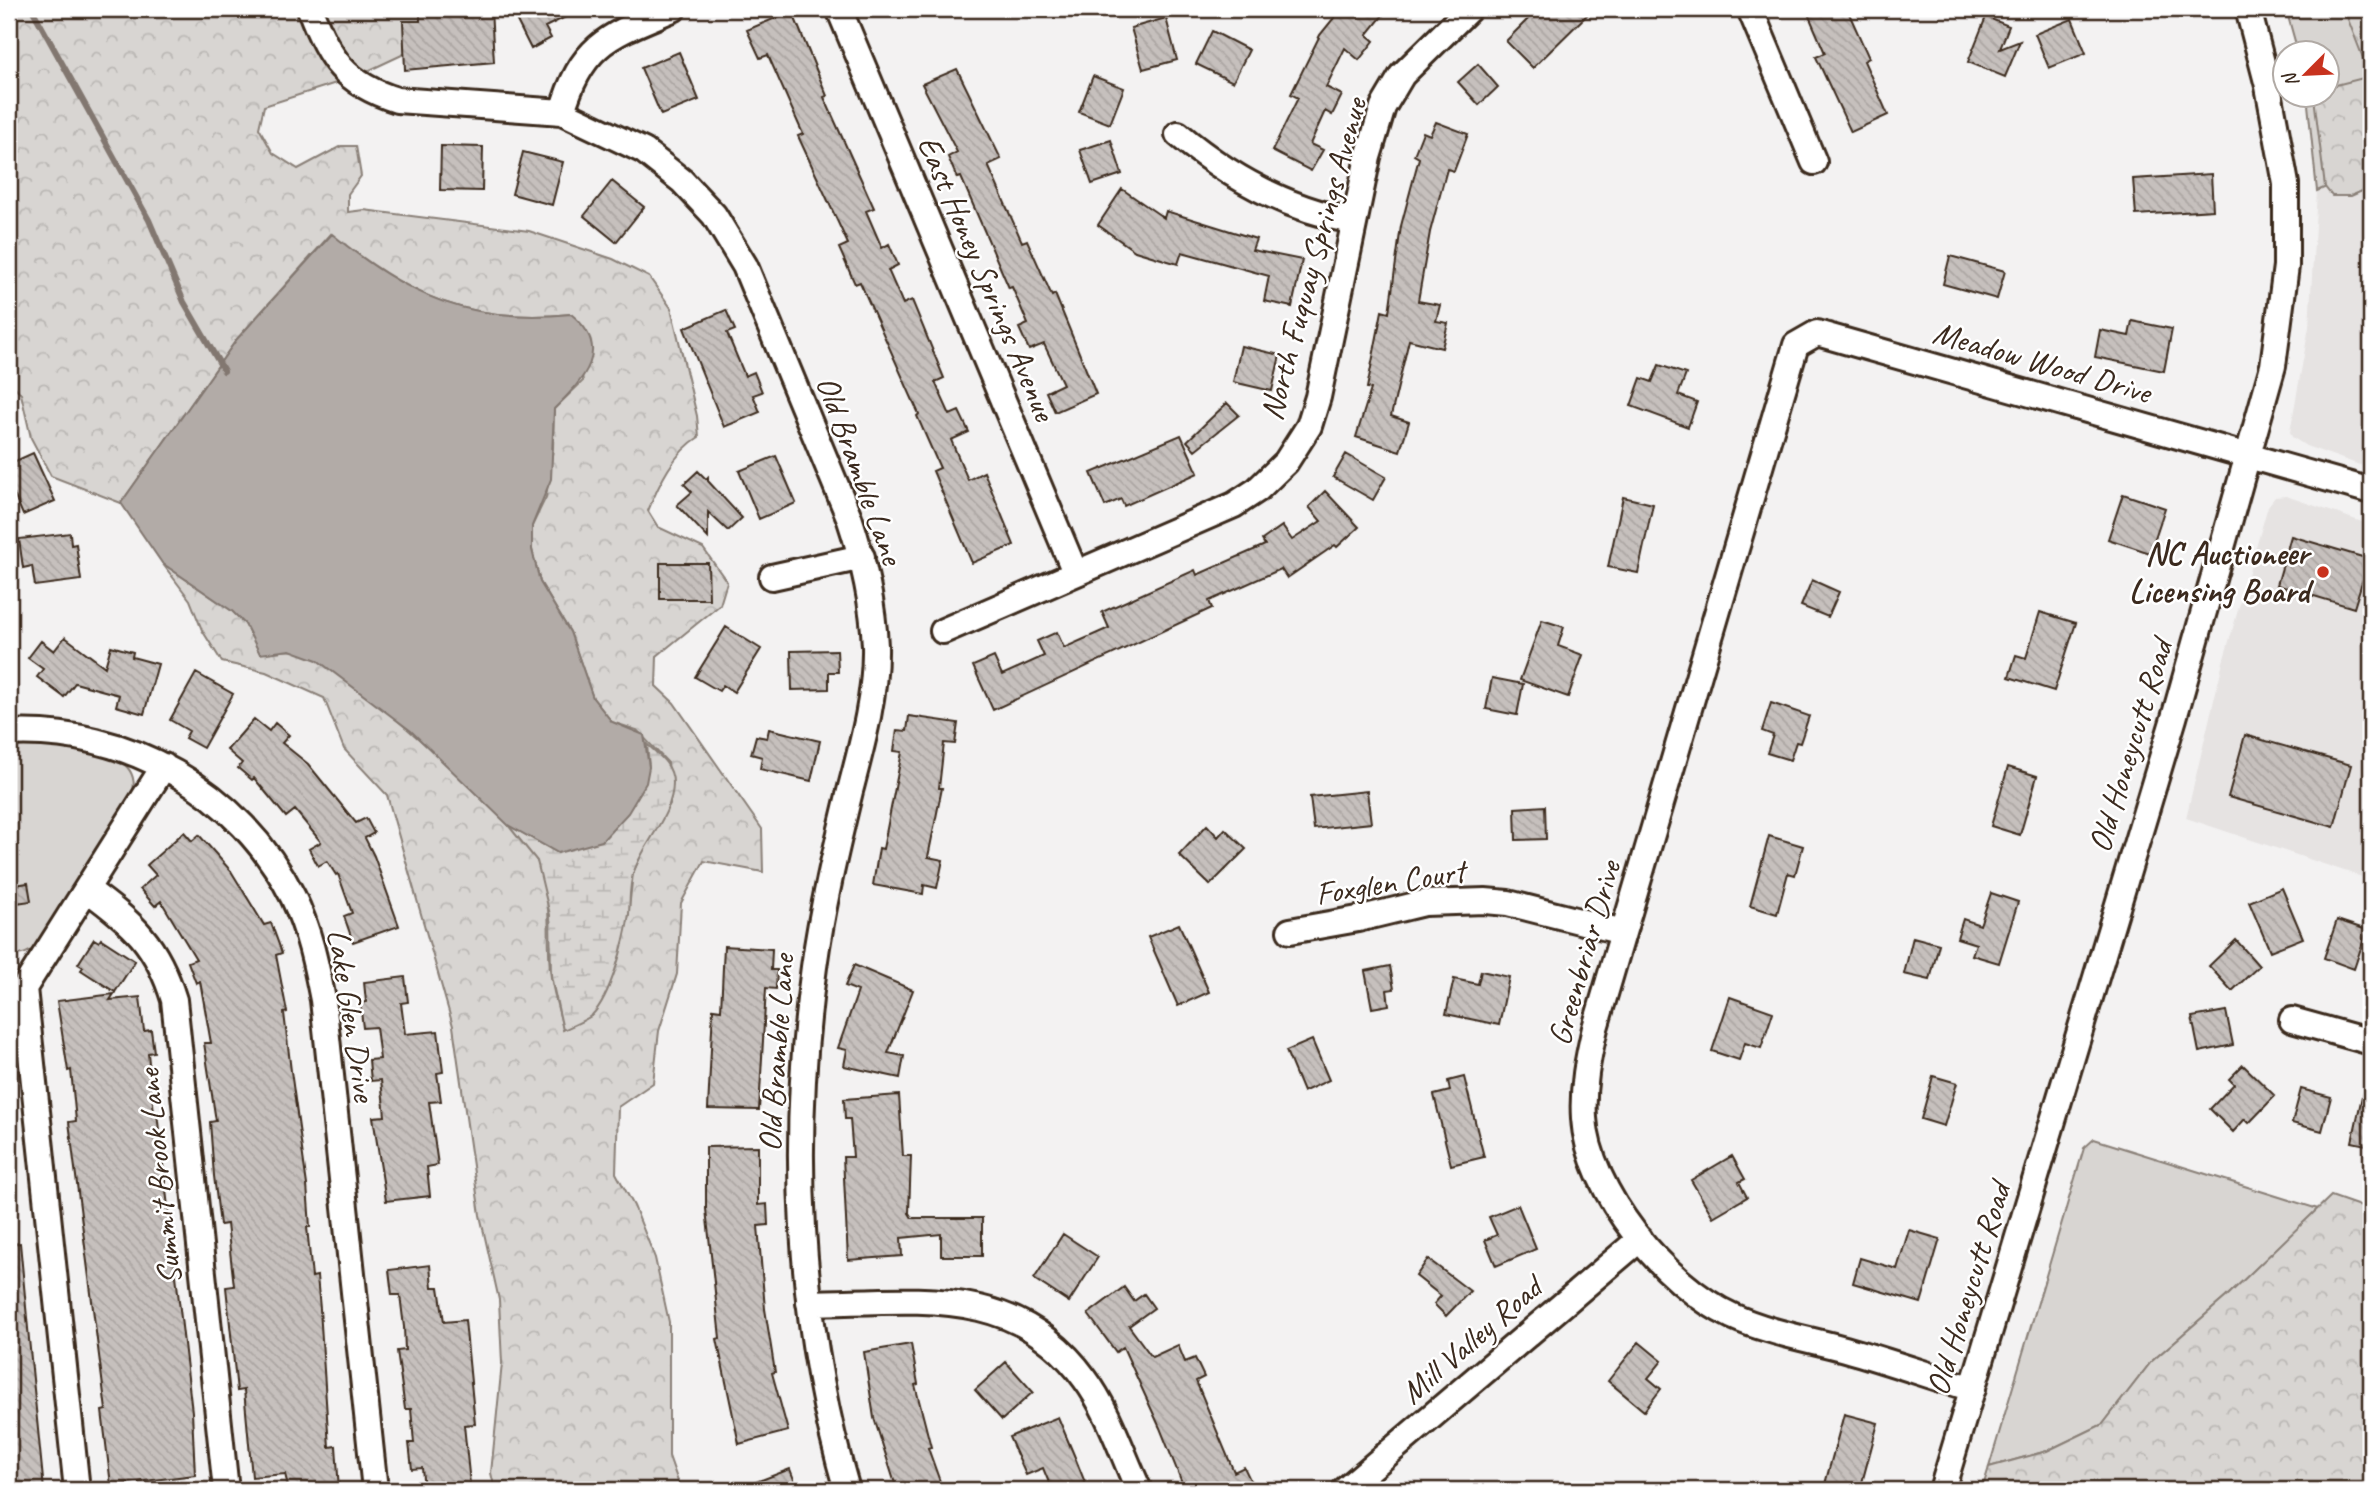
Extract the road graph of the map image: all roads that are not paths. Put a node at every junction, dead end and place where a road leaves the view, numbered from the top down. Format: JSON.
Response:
{"nodes":[{"id":1,"x":310,"y":9,"type":"edge"},
{"id":2,"x":673,"y":9,"type":"edge"},
{"id":3,"x":839,"y":9,"type":"edge"},
{"id":4,"x":1469,"y":9,"type":"edge"},
{"id":5,"x":1749,"y":9,"type":"edge"},
{"id":6,"x":2251,"y":13,"type":"edge"},
{"id":7,"x":562,"y":112,"type":"junction"},
{"id":8,"x":1178,"y":134,"type":"dead end"},
{"id":9,"x":1814,"y":162,"type":"dead end"},
{"id":10,"x":1353,"y":221,"type":"junction"},
{"id":11,"x":1817,"y":333,"type":"joint"},
{"id":12,"x":2249,"y":454,"type":"junction"},
{"id":13,"x":2371,"y":491,"type":"edge"},
{"id":14,"x":862,"y":557,"type":"junction"},
{"id":15,"x":1075,"y":572,"type":"junction"},
{"id":16,"x":772,"y":577,"type":"dead end"},
{"id":17,"x":943,"y":631,"type":"dead end"},
{"id":18,"x":9,"y":733,"type":"edge"},
{"id":19,"x":164,"y":766,"type":"junction"},
{"id":20,"x":88,"y":890,"type":"junction"},
{"id":21,"x":1290,"y":931,"type":"dead end"},
{"id":22,"x":1623,"y":932,"type":"junction"},
{"id":23,"x":16,"y":981,"type":"edge"},
{"id":24,"x":2292,"y":1020,"type":"dead end"},
{"id":25,"x":2371,"y":1042,"type":"edge"},
{"id":26,"x":1640,"y":1239,"type":"junction"},
{"id":27,"x":810,"y":1303,"type":"junction"},
{"id":28,"x":1973,"y":1389,"type":"junction"},
{"id":29,"x":76,"y":1490,"type":"edge"},
{"id":30,"x":226,"y":1490,"type":"edge"},
{"id":31,"x":375,"y":1490,"type":"edge"},
{"id":32,"x":847,"y":1490,"type":"edge"},
{"id":33,"x":1139,"y":1490,"type":"edge"},
{"id":34,"x":1345,"y":1490,"type":"edge"},
{"id":35,"x":1942,"y":1490,"type":"edge"}],
"edges":[{"from":1,"to":7,"type":"street","name":"Old Bramble Lane"},
{"from":2,"to":7,"type":"street"},
{"from":3,"to":15,"type":"street","name":"East Honey Springs Avenue"},
{"from":4,"to":10,"type":"street","name":"North Fuquay Springs Avenue"},
{"from":5,"to":9,"type":"street"},
{"from":6,"to":12,"type":"street","name":"Old Honeycutt Road"},
{"from":7,"to":14,"type":"street","name":"Old Bramble Lane"},
{"from":8,"to":10,"type":"street"},
{"from":10,"to":15,"type":"street","name":"North Fuquay Springs Avenue"},
{"from":11,"to":12,"type":"street","name":"Meadow Wood Drive"},
{"from":11,"to":22,"type":"street","name":"Greenbriar Drive"},
{"from":12,"to":13,"type":"street","name":"Meadow Wood Drive"},
{"from":12,"to":28,"type":"street","name":"Old Honeycutt Road"},
{"from":14,"to":16,"type":"street"},
{"from":14,"to":27,"type":"street","name":"Old Bramble Lane"},
{"from":15,"to":17,"type":"street","name":"North Fuquay Springs Avenue"},
{"from":18,"to":19,"type":"street","name":"Lake Glen Drive"},
{"from":19,"to":20,"type":"street"},
{"from":19,"to":31,"type":"street","name":"Lake Glen Drive"},
{"from":20,"to":23,"type":"street"},
{"from":20,"to":30,"type":"street","name":"Summit Brook Lane"},
{"from":21,"to":22,"type":"street","name":"Foxglen Court"},
{"from":22,"to":26,"type":"street","name":"Greenbriar Drive"},
{"from":23,"to":29,"type":"street"},
{"from":24,"to":25,"type":"street"},
{"from":26,"to":28,"type":"street","name":"Greenbriar Drive"},
{"from":26,"to":34,"type":"street","name":"Mill Valley Road"},
{"from":27,"to":32,"type":"street","name":"Old Bramble Lane"},
{"from":27,"to":33,"type":"street"},
{"from":28,"to":35,"type":"street","name":"Old Honeycutt Road"}]}
